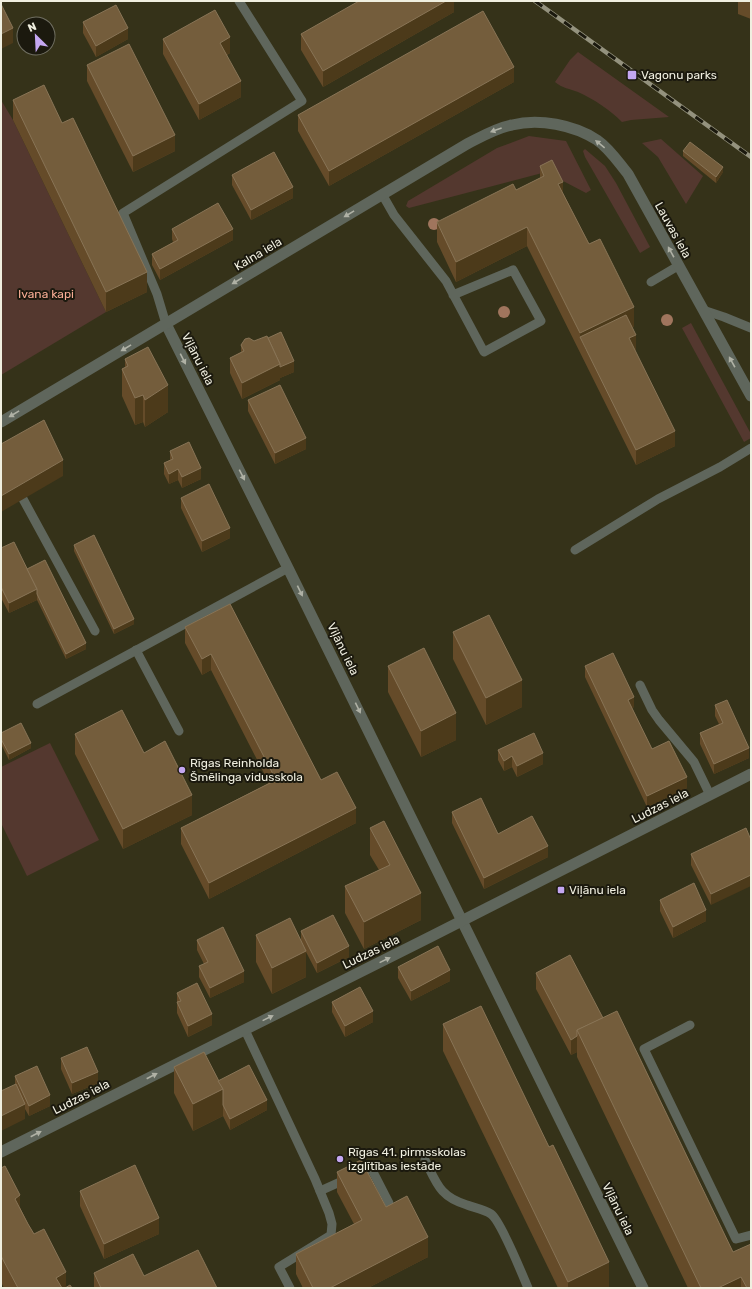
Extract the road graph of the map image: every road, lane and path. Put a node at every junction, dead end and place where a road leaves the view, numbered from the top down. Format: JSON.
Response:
{"nodes":[{"id":1,"x":239,"y":1,"type":"edge"},
{"id":2,"x":534,"y":122,"type":"joint"},
{"id":3,"x":382,"y":194,"type":"junction"},
{"id":4,"x":678,"y":266,"type":"junction"},
{"id":5,"x":651,"y":282,"type":"dead end"},
{"id":6,"x":454,"y":295,"type":"junction"},
{"id":7,"x":703,"y":310,"type":"junction"},
{"id":8,"x":166,"y":324,"type":"junction"},
{"id":9,"x":751,"y":328,"type":"edge"},
{"id":10,"x":751,"y":396,"type":"edge"},
{"id":11,"x":1,"y":422,"type":"edge"},
{"id":12,"x":751,"y":448,"type":"edge"},
{"id":13,"x":23,"y":499,"type":"edge"},
{"id":14,"x":575,"y":550,"type":"dead end"},
{"id":15,"x":288,"y":568,"type":"junction"},
{"id":16,"x":95,"y":631,"type":"dead end"},
{"id":17,"x":136,"y":650,"type":"junction"},
{"id":18,"x":640,"y":685,"type":"dead end"},
{"id":19,"x":37,"y":704,"type":"dead end"},
{"id":20,"x":179,"y":731,"type":"dead end"},
{"id":21,"x":751,"y":775,"type":"edge"},
{"id":22,"x":710,"y":795,"type":"junction"},
{"id":23,"x":463,"y":921,"type":"junction"},
{"id":24,"x":690,"y":1025,"type":"dead end"},
{"id":25,"x":245,"y":1030,"type":"junction"},
{"id":26,"x":1,"y":1152,"type":"edge"},
{"id":27,"x":426,"y":1160,"type":"dead end"},
{"id":28,"x":320,"y":1190,"type":"junction"},
{"id":29,"x":389,"y":1203,"type":"dead end"},
{"id":30,"x":751,"y":1234,"type":"edge"},
{"id":31,"x":290,"y":1288,"type":"edge"},
{"id":32,"x":528,"y":1288,"type":"edge"},
{"id":33,"x":642,"y":1288,"type":"edge"}],
"edges":[{"from":1,"to":8,"type":"lane"},
{"from":2,"to":3,"type":"street","name":"Kalna iela","one_way":true},
{"from":4,"to":2,"type":"street","name":"Lauvas iela","one_way":true},
{"from":3,"to":6,"type":"lane"},
{"from":3,"to":8,"type":"street","name":"Kalna iela","one_way":true},
{"from":4,"to":5,"type":"lane"},
{"from":4,"to":7,"type":"street","name":"Lauvas iela"},
{"from":6,"to":6,"type":"lane"},
{"from":7,"to":9,"type":"lane"},
{"from":10,"to":7,"type":"street","name":"Lauvas iela","one_way":true},
{"from":8,"to":11,"type":"street","name":"Kalna iela","one_way":true},
{"from":8,"to":15,"type":"street","name":"Viļānu iela","one_way":true},
{"from":12,"to":14,"type":"lane"},
{"from":13,"to":16,"type":"lane"},
{"from":15,"to":17,"type":"lane"},
{"from":15,"to":23,"type":"street","name":"Viļānu iela","one_way":true},
{"from":17,"to":19,"type":"lane"},
{"from":17,"to":20,"type":"lane"},
{"from":18,"to":22,"type":"lane"},
{"from":21,"to":22,"type":"street","name":"Ludzas iela"},
{"from":22,"to":23,"type":"street","name":"Ludzas iela"},
{"from":25,"to":23,"type":"street","name":"Ludzas iela","one_way":true},
{"from":23,"to":33,"type":"street","name":"Viļānu iela"},
{"from":24,"to":30,"type":"lane"},
{"from":26,"to":25,"type":"street","name":"Ludzas iela","one_way":true},
{"from":25,"to":28,"type":"lane"},
{"from":27,"to":32,"type":"lane"},
{"from":28,"to":29,"type":"lane"},
{"from":28,"to":31,"type":"lane"}]}
